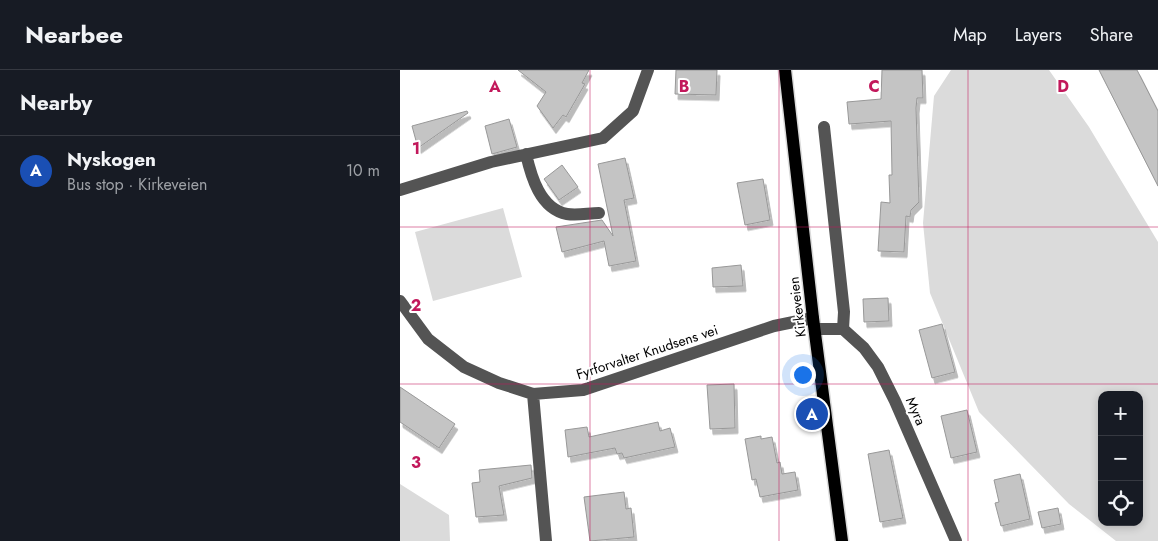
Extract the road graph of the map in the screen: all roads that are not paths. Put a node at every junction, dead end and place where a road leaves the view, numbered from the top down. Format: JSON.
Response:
{"nodes":[{"id":1,"x":648,"y":70,"type":"edge"},
{"id":2,"x":785,"y":70,"type":"edge"},
{"id":3,"x":824,"y":127,"type":"dead end"},
{"id":4,"x":526,"y":154,"type":"junction"},
{"id":5,"x":400,"y":190,"type":"edge"},
{"id":6,"x":599,"y":213,"type":"dead end"},
{"id":7,"x":400,"y":301,"type":"edge"},
{"id":8,"x":814,"y":324,"type":"junction"},
{"id":9,"x":843,"y":329,"type":"junction"},
{"id":10,"x":533,"y":394,"type":"junction"},
{"id":11,"x":546,"y":541,"type":"edge"},
{"id":12,"x":842,"y":541,"type":"edge"},
{"id":13,"x":956,"y":541,"type":"edge"}],
"edges":[{"from":1,"to":4,"type":"street"},
{"from":2,"to":8,"type":"main road","name":"Kirkeveien"},
{"from":3,"to":9,"type":"street"},
{"from":4,"to":5,"type":"street"},
{"from":4,"to":6,"type":"street"},
{"from":7,"to":10,"type":"street","name":"Fyrforvalter Knudsens vei"},
{"from":8,"to":9,"type":"street"},
{"from":8,"to":10,"type":"street","name":"Fyrforvalter Knudsens vei"},
{"from":8,"to":12,"type":"main road","name":"Kirkeveien"},
{"from":9,"to":13,"type":"street","name":"Myra"},
{"from":10,"to":11,"type":"street"}]}
